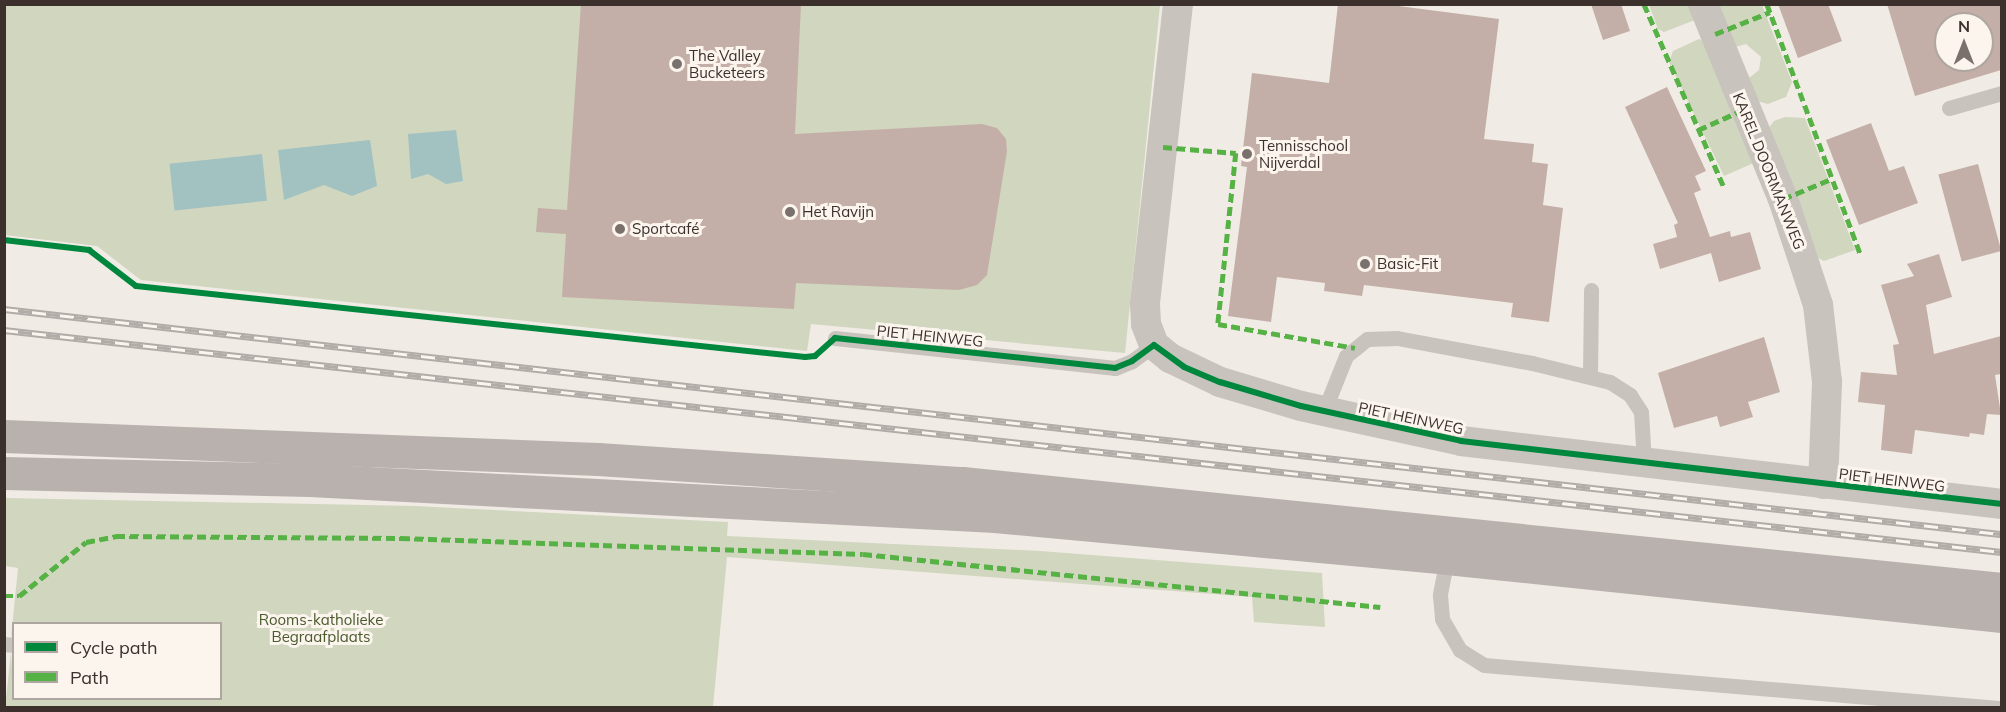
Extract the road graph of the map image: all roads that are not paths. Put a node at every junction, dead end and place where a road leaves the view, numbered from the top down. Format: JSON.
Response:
{"nodes":[{"id":1,"x":1178,"y":4,"type":"edge"},
{"id":2,"x":1703,"y":4,"type":"edge"},
{"id":3,"x":2001,"y":93,"type":"edge"},
{"id":4,"x":1949,"y":108,"type":"dead end"},
{"id":5,"x":1591,"y":290,"type":"dead end"},
{"id":6,"x":835,"y":338,"type":"dead end"},
{"id":7,"x":1154,"y":345,"type":"junction"},
{"id":8,"x":1590,"y":376,"type":"junction"},
{"id":9,"x":1324,"y":411,"type":"junction"},
{"id":10,"x":4,"y":436,"type":"edge"},
{"id":11,"x":1644,"y":463,"type":"junction"},
{"id":12,"x":4,"y":473,"type":"edge"},
{"id":13,"x":1823,"y":484,"type":"junction"},
{"id":14,"x":2001,"y":504,"type":"edge"},
{"id":15,"x":1447,"y":558,"type":"junction"},
{"id":16,"x":2001,"y":589,"type":"edge"},
{"id":17,"x":2001,"y":616,"type":"edge"},
{"id":18,"x":2000,"y":708,"type":"edge"}],
"edges":[{"from":1,"to":7,"type":"street"},
{"from":2,"to":13,"type":"street","name":"KAREL DOORMANWEG"},
{"from":3,"to":4,"type":"lane"},
{"from":5,"to":8,"type":"lane"},
{"from":6,"to":7,"type":"lane","name":"PIET HEINWEG"},
{"from":7,"to":9,"type":"street","name":"PIET HEINWEG"},
{"from":8,"to":9,"type":"lane"},
{"from":8,"to":11,"type":"lane"},
{"from":9,"to":11,"type":"street","name":"PIET HEINWEG"},
{"from":10,"to":16,"type":"main road"},
{"from":11,"to":13,"type":"street","name":"PIET HEINWEG"},
{"from":12,"to":15,"type":"main road"},
{"from":13,"to":14,"type":"street","name":"PIET HEINWEG"},
{"from":15,"to":17,"type":"main road"},
{"from":15,"to":18,"type":"lane"}]}
